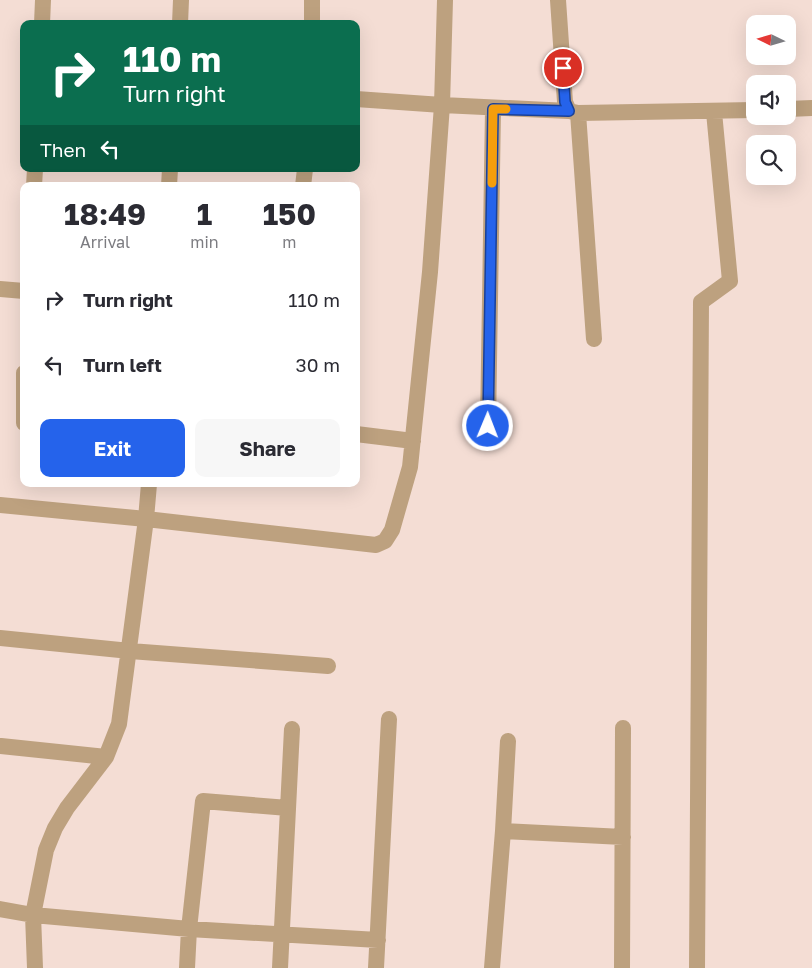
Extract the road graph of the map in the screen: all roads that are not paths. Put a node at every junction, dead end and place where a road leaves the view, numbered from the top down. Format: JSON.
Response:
{"nodes":[{"id":1,"x":43,"y":0,"type":"edge"},
{"id":2,"x":181,"y":0,"type":"edge"},
{"id":3,"x":312,"y":0,"type":"edge"},
{"id":4,"x":445,"y":0,"type":"edge"},
{"id":5,"x":558,"y":0,"type":"edge"},
{"id":6,"x":42,"y":20,"type":"edge"},
{"id":7,"x":180,"y":20,"type":"edge"},
{"id":8,"x":312,"y":20,"type":"edge"},
{"id":9,"x":360,"y":99,"type":"edge"},
{"id":10,"x":442,"y":105,"type":"junction"},
{"id":11,"x":812,"y":108,"type":"edge"},
{"id":12,"x":493,"y":109,"type":"junction"},
{"id":13,"x":796,"y":109,"type":"edge"},
{"id":14,"x":746,"y":110,"type":"edge"},
{"id":15,"x":574,"y":112,"type":"junction"},
{"id":16,"x":714,"y":112,"type":"junction"},
{"id":17,"x":0,"y":289,"type":"edge"},
{"id":18,"x":20,"y":291,"type":"edge"},
{"id":19,"x":594,"y":339,"type":"dead end"},
{"id":20,"x":488,"y":426,"type":"dead end"},
{"id":21,"x":360,"y":434,"type":"edge"},
{"id":22,"x":412,"y":441,"type":"junction"},
{"id":23,"x":149,"y":487,"type":"edge"},
{"id":24,"x":0,"y":505,"type":"edge"},
{"id":25,"x":146,"y":519,"type":"junction"},
{"id":26,"x":0,"y":638,"type":"edge"},
{"id":27,"x":130,"y":651,"type":"junction"},
{"id":28,"x":328,"y":666,"type":"dead end"},
{"id":29,"x":389,"y":719,"type":"dead end"},
{"id":30,"x":292,"y":728,"type":"dead end"},
{"id":31,"x":623,"y":728,"type":"dead end"},
{"id":32,"x":508,"y":741,"type":"dead end"},
{"id":33,"x":1,"y":746,"type":"edge"},
{"id":34,"x":106,"y":757,"type":"junction"},
{"id":35,"x":288,"y":808,"type":"junction"},
{"id":36,"x":503,"y":831,"type":"junction"},
{"id":37,"x":623,"y":837,"type":"junction"},
{"id":38,"x":0,"y":909,"type":"edge"},
{"id":39,"x":33,"y":914,"type":"junction"},
{"id":40,"x":189,"y":929,"type":"junction"},
{"id":41,"x":282,"y":935,"type":"junction"},
{"id":42,"x":378,"y":940,"type":"junction"},
{"id":43,"x":35,"y":968,"type":"edge"},
{"id":44,"x":187,"y":968,"type":"edge"},
{"id":45,"x":280,"y":968,"type":"edge"},
{"id":46,"x":376,"y":968,"type":"edge"},
{"id":47,"x":492,"y":968,"type":"edge"},
{"id":48,"x":622,"y":968,"type":"edge"},
{"id":49,"x":697,"y":968,"type":"edge"}],
"edges":[{"from":1,"to":6,"type":"street"},
{"from":2,"to":7,"type":"street"},
{"from":3,"to":8,"type":"street"},
{"from":4,"to":10,"type":"street"},
{"from":5,"to":15,"type":"street"},
{"from":9,"to":10,"type":"street"},
{"from":10,"to":12,"type":"street"},
{"from":10,"to":22,"type":"street"},
{"from":11,"to":13,"type":"street"},
{"from":12,"to":15,"type":"street"},
{"from":12,"to":20,"type":"street"},
{"from":14,"to":16,"type":"street"},
{"from":15,"to":16,"type":"street"},
{"from":15,"to":19,"type":"street"},
{"from":16,"to":49,"type":"street"},
{"from":17,"to":18,"type":"street"},
{"from":21,"to":22,"type":"street"},
{"from":22,"to":25,"type":"street"},
{"from":23,"to":25,"type":"street"},
{"from":24,"to":25,"type":"street"},
{"from":25,"to":27,"type":"street"},
{"from":26,"to":27,"type":"street"},
{"from":27,"to":28,"type":"street"},
{"from":27,"to":34,"type":"street"},
{"from":29,"to":42,"type":"street"},
{"from":30,"to":35,"type":"street"},
{"from":31,"to":37,"type":"street"},
{"from":32,"to":36,"type":"street"},
{"from":33,"to":34,"type":"street"},
{"from":34,"to":39,"type":"street"},
{"from":35,"to":40,"type":"street"},
{"from":35,"to":41,"type":"street"},
{"from":36,"to":37,"type":"street"},
{"from":36,"to":47,"type":"street"},
{"from":37,"to":48,"type":"street"},
{"from":38,"to":39,"type":"street"},
{"from":39,"to":40,"type":"street"},
{"from":39,"to":43,"type":"street"},
{"from":40,"to":41,"type":"street"},
{"from":40,"to":44,"type":"street"},
{"from":41,"to":42,"type":"street"},
{"from":41,"to":45,"type":"street"},
{"from":42,"to":46,"type":"street"}]}
